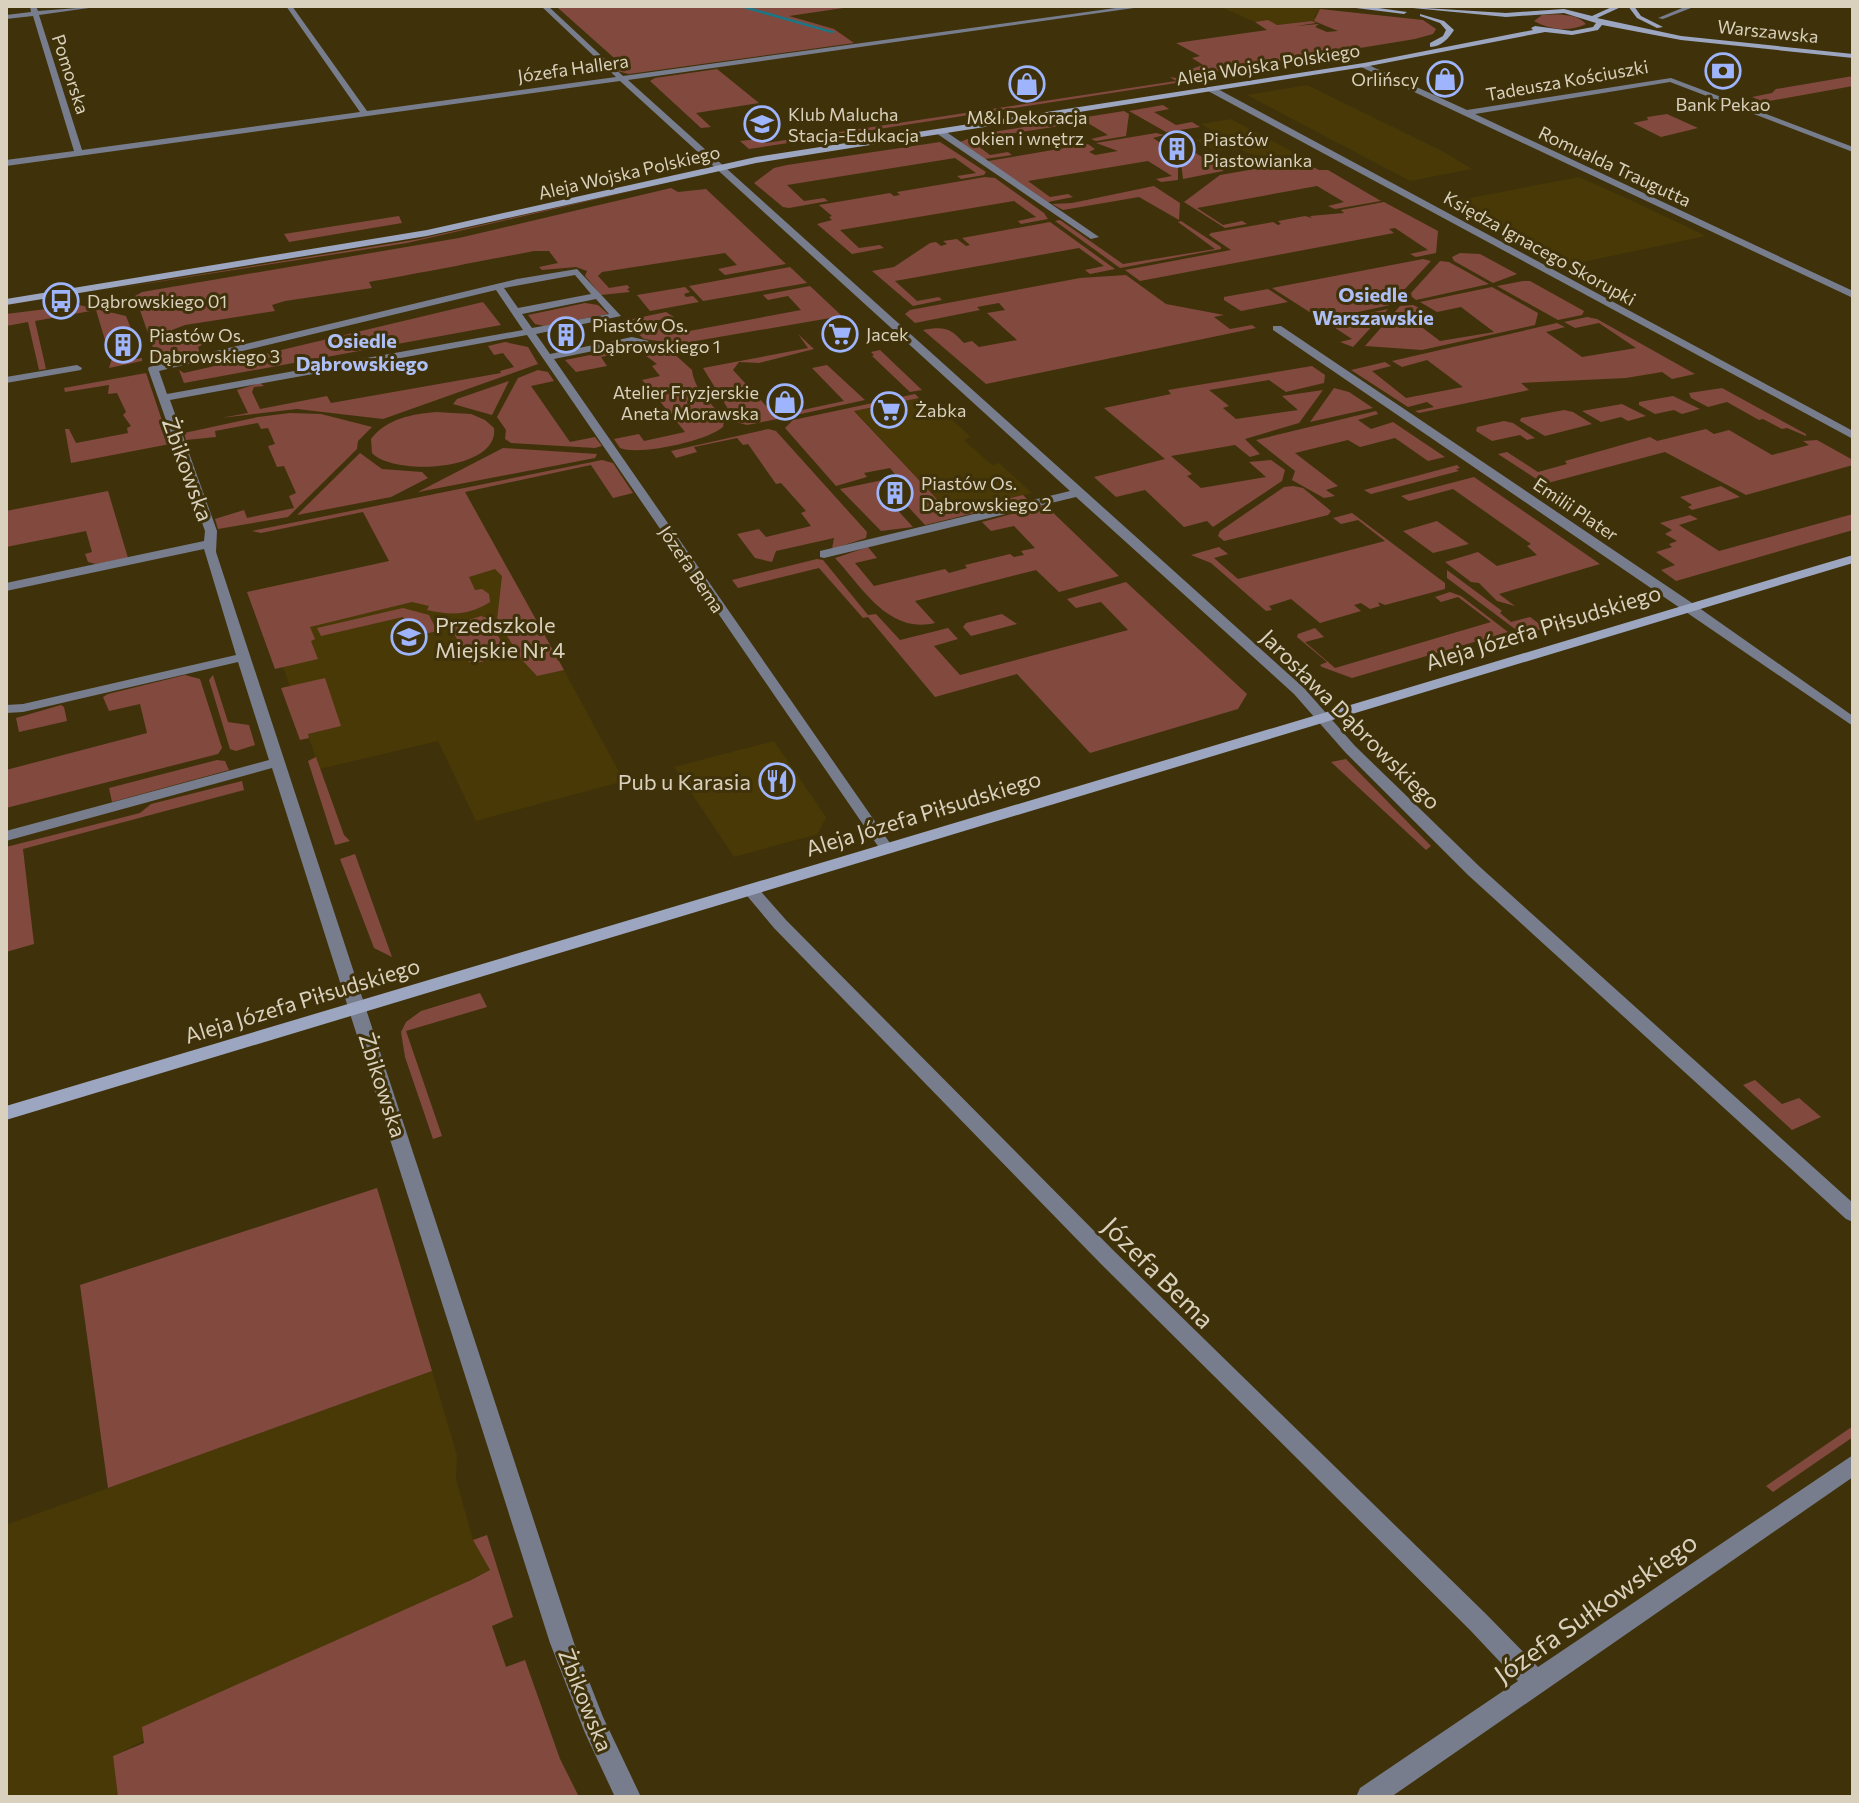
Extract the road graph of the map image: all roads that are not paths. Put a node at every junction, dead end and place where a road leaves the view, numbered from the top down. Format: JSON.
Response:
{"nodes":[{"id":1,"x":100,"y":6,"type":"edge"},
{"id":2,"x":289,"y":6,"type":"edge"},
{"id":3,"x":544,"y":6,"type":"edge"},
{"id":4,"x":1145,"y":6,"type":"edge"},
{"id":5,"x":1343,"y":6,"type":"edge"},
{"id":6,"x":1395,"y":6,"type":"edge"},
{"id":7,"x":1586,"y":6,"type":"edge"},
{"id":8,"x":1620,"y":6,"type":"edge"},
{"id":9,"x":1631,"y":6,"type":"edge"},
{"id":10,"x":1693,"y":6,"type":"edge"},
{"id":11,"x":34,"y":10,"type":"edge"},
{"id":12,"x":1564,"y":11,"type":"junction"},
{"id":13,"x":1420,"y":14,"type":"junction"},
{"id":14,"x":6,"y":17,"type":"edge"},
{"id":15,"x":1661,"y":18,"type":"dead end"},
{"id":16,"x":1522,"y":20,"type":"junction"},
{"id":17,"x":1596,"y":20,"type":"junction"},
{"id":18,"x":1543,"y":30,"type":"junction"},
{"id":19,"x":1588,"y":31,"type":"junction"},
{"id":20,"x":1681,"y":38,"type":"junction"},
{"id":21,"x":1699,"y":40,"type":"junction"},
{"id":22,"x":1433,"y":45,"type":"junction"},
{"id":23,"x":1853,"y":56,"type":"edge"},
{"id":24,"x":1364,"y":65,"type":"junction"},
{"id":25,"x":620,"y":78,"type":"junction"},
{"id":26,"x":1211,"y":89,"type":"junction"},
{"id":27,"x":365,"y":113,"type":"junction"},
{"id":28,"x":1466,"y":113,"type":"junction"},
{"id":29,"x":939,"y":131,"type":"junction"},
{"id":30,"x":1853,"y":150,"type":"edge"},
{"id":31,"x":79,"y":153,"type":"junction"},
{"id":32,"x":6,"y":163,"type":"edge"},
{"id":33,"x":714,"y":164,"type":"junction"},
{"id":34,"x":682,"y":165,"type":"dead end"},
{"id":35,"x":603,"y":182,"type":"dead end"},
{"id":36,"x":1094,"y":237,"type":"dead end"},
{"id":37,"x":499,"y":288,"type":"junction"},
{"id":38,"x":6,"y":291,"type":"edge"},
{"id":39,"x":1853,"y":295,"type":"edge"},
{"id":40,"x":598,"y":296,"type":"junction"},
{"id":41,"x":6,"y":302,"type":"edge"},
{"id":42,"x":515,"y":312,"type":"junction"},
{"id":43,"x":1277,"y":328,"type":"dead end"},
{"id":44,"x":531,"y":332,"type":"junction"},
{"id":45,"x":674,"y":348,"type":"dead end"},
{"id":46,"x":549,"y":357,"type":"junction"},
{"id":47,"x":77,"y":368,"type":"dead end"},
{"id":48,"x":6,"y":380,"type":"edge"},
{"id":49,"x":163,"y":398,"type":"junction"},
{"id":50,"x":1853,"y":436,"type":"edge"},
{"id":51,"x":1078,"y":493,"type":"junction"},
{"id":52,"x":210,"y":544,"type":"junction"},
{"id":53,"x":824,"y":554,"type":"dead end"},
{"id":54,"x":1853,"y":559,"type":"edge"},
{"id":55,"x":6,"y":587,"type":"edge"},
{"id":56,"x":1690,"y":608,"type":"junction"},
{"id":57,"x":243,"y":657,"type":"junction"},
{"id":58,"x":6,"y":709,"type":"edge"},
{"id":59,"x":1322,"y":717,"type":"junction"},
{"id":60,"x":1853,"y":722,"type":"edge"},
{"id":61,"x":275,"y":763,"type":"junction"},
{"id":62,"x":6,"y":836,"type":"edge"},
{"id":63,"x":887,"y":849,"type":"junction"},
{"id":64,"x":751,"y":891,"type":"junction"},
{"id":65,"x":359,"y":1009,"type":"junction"},
{"id":66,"x":6,"y":1113,"type":"edge"},
{"id":67,"x":1853,"y":1214,"type":"edge"},
{"id":68,"x":1853,"y":1465,"type":"edge"},
{"id":69,"x":1537,"y":1684,"type":"junction"},
{"id":70,"x":628,"y":1797,"type":"edge"},
{"id":71,"x":1369,"y":1797,"type":"edge"}],
"edges":[{"from":1,"to":11,"type":"street"},
{"from":2,"to":27,"type":"street"},
{"from":3,"to":25,"type":"street","name":"Jarosława Dąbrowskiego"},
{"from":4,"to":25,"type":"street","name":"Józefa Hallera"},
{"from":5,"to":13,"type":"street"},
{"from":6,"to":16,"type":"street"},
{"from":7,"to":12,"type":"street"},
{"from":8,"to":17,"type":"street"},
{"from":9,"to":21,"type":"street"},
{"from":10,"to":15,"type":"street"},
{"from":11,"to":14,"type":"street"},
{"from":11,"to":31,"type":"street","name":"Pomorska"},
{"from":12,"to":16,"type":"street"},
{"from":12,"to":17,"type":"street","name":"Warszawska"},
{"from":13,"to":16,"type":"street"},
{"from":13,"to":22,"type":"street"},
{"from":16,"to":18,"type":"street"},
{"from":16,"to":22,"type":"street","name":"Aleja Wojska Polskiego"},
{"from":17,"to":19,"type":"street"},
{"from":17,"to":20,"type":"street","name":"Warszawska"},
{"from":18,"to":19,"type":"street","name":"Warszawska"},
{"from":18,"to":24,"type":"street","name":"Aleja Wojska Polskiego"},
{"from":19,"to":20,"type":"street","name":"Warszawska"},
{"from":20,"to":21,"type":"street","name":"Warszawska"},
{"from":21,"to":23,"type":"street","name":"Warszawska"},
{"from":22,"to":33,"type":"street","name":"Aleja Wojska Polskiego"},
{"from":24,"to":26,"type":"street","name":"Aleja Wojska Polskiego"},
{"from":24,"to":28,"type":"street","name":"Romualda Traugutta"},
{"from":25,"to":27,"type":"street","name":"Józefa Hallera"},
{"from":25,"to":33,"type":"street","name":"Jarosława Dąbrowskiego"},
{"from":26,"to":29,"type":"street","name":"Aleja Wojska Polskiego"},
{"from":26,"to":50,"type":"street","name":"Księdza Ignacego Skorupki"},
{"from":27,"to":31,"type":"street","name":"Józefa Hallera"},
{"from":28,"to":30,"type":"street","name":"Tadeusza Kościuszki"},
{"from":28,"to":39,"type":"street","name":"Romualda Traugutta"},
{"from":29,"to":33,"type":"street","name":"Aleja Wojska Polskiego"},
{"from":29,"to":36,"type":"street"},
{"from":31,"to":32,"type":"street","name":"Józefa Hallera"},
{"from":33,"to":34,"type":"street","name":"Aleja Wojska Polskiego"},
{"from":33,"to":41,"type":"street","name":"Aleja Wojska Polskiego"},
{"from":33,"to":51,"type":"street","name":"Jarosława Dąbrowskiego"},
{"from":35,"to":38,"type":"street","name":"Aleja Wojska Polskiego"},
{"from":37,"to":40,"type":"street"},
{"from":37,"to":42,"type":"street","name":"Józefa Bema"},
{"from":37,"to":49,"type":"street","name":"Żbikowska"},
{"from":40,"to":42,"type":"street"},
{"from":40,"to":44,"type":"street"},
{"from":42,"to":44,"type":"street","name":"Józefa Bema"},
{"from":43,"to":56,"type":"street","name":"Emilii Plater"},
{"from":44,"to":46,"type":"street","name":"Józefa Bema"},
{"from":44,"to":49,"type":"street"},
{"from":45,"to":46,"type":"street"},
{"from":46,"to":63,"type":"street","name":"Józefa Bema"},
{"from":47,"to":48,"type":"street"},
{"from":49,"to":52,"type":"street","name":"Żbikowska"},
{"from":51,"to":53,"type":"street"},
{"from":51,"to":59,"type":"street","name":"Jarosława Dąbrowskiego"},
{"from":52,"to":55,"type":"street"},
{"from":52,"to":57,"type":"street","name":"Żbikowska"},
{"from":54,"to":56,"type":"street","name":"Aleja Józefa Piłsudskiego"},
{"from":56,"to":59,"type":"street","name":"Aleja Józefa Piłsudskiego"},
{"from":56,"to":60,"type":"street","name":"Emilii Plater"},
{"from":57,"to":58,"type":"street"},
{"from":57,"to":61,"type":"street","name":"Żbikowska"},
{"from":59,"to":63,"type":"street","name":"Aleja Józefa Piłsudskiego"},
{"from":59,"to":67,"type":"street","name":"Jarosława Dąbrowskiego"},
{"from":61,"to":62,"type":"street"},
{"from":61,"to":65,"type":"street","name":"Żbikowska"},
{"from":63,"to":64,"type":"street","name":"Aleja Józefa Piłsudskiego"},
{"from":64,"to":65,"type":"street","name":"Aleja Józefa Piłsudskiego"},
{"from":64,"to":69,"type":"street","name":"Józefa Bema"},
{"from":65,"to":66,"type":"street","name":"Aleja Józefa Piłsudskiego"},
{"from":65,"to":70,"type":"street","name":"Żbikowska"},
{"from":68,"to":69,"type":"street","name":"Józefa Sułkowskiego"},
{"from":69,"to":71,"type":"street","name":"Józefa Sułkowskiego"}]}
